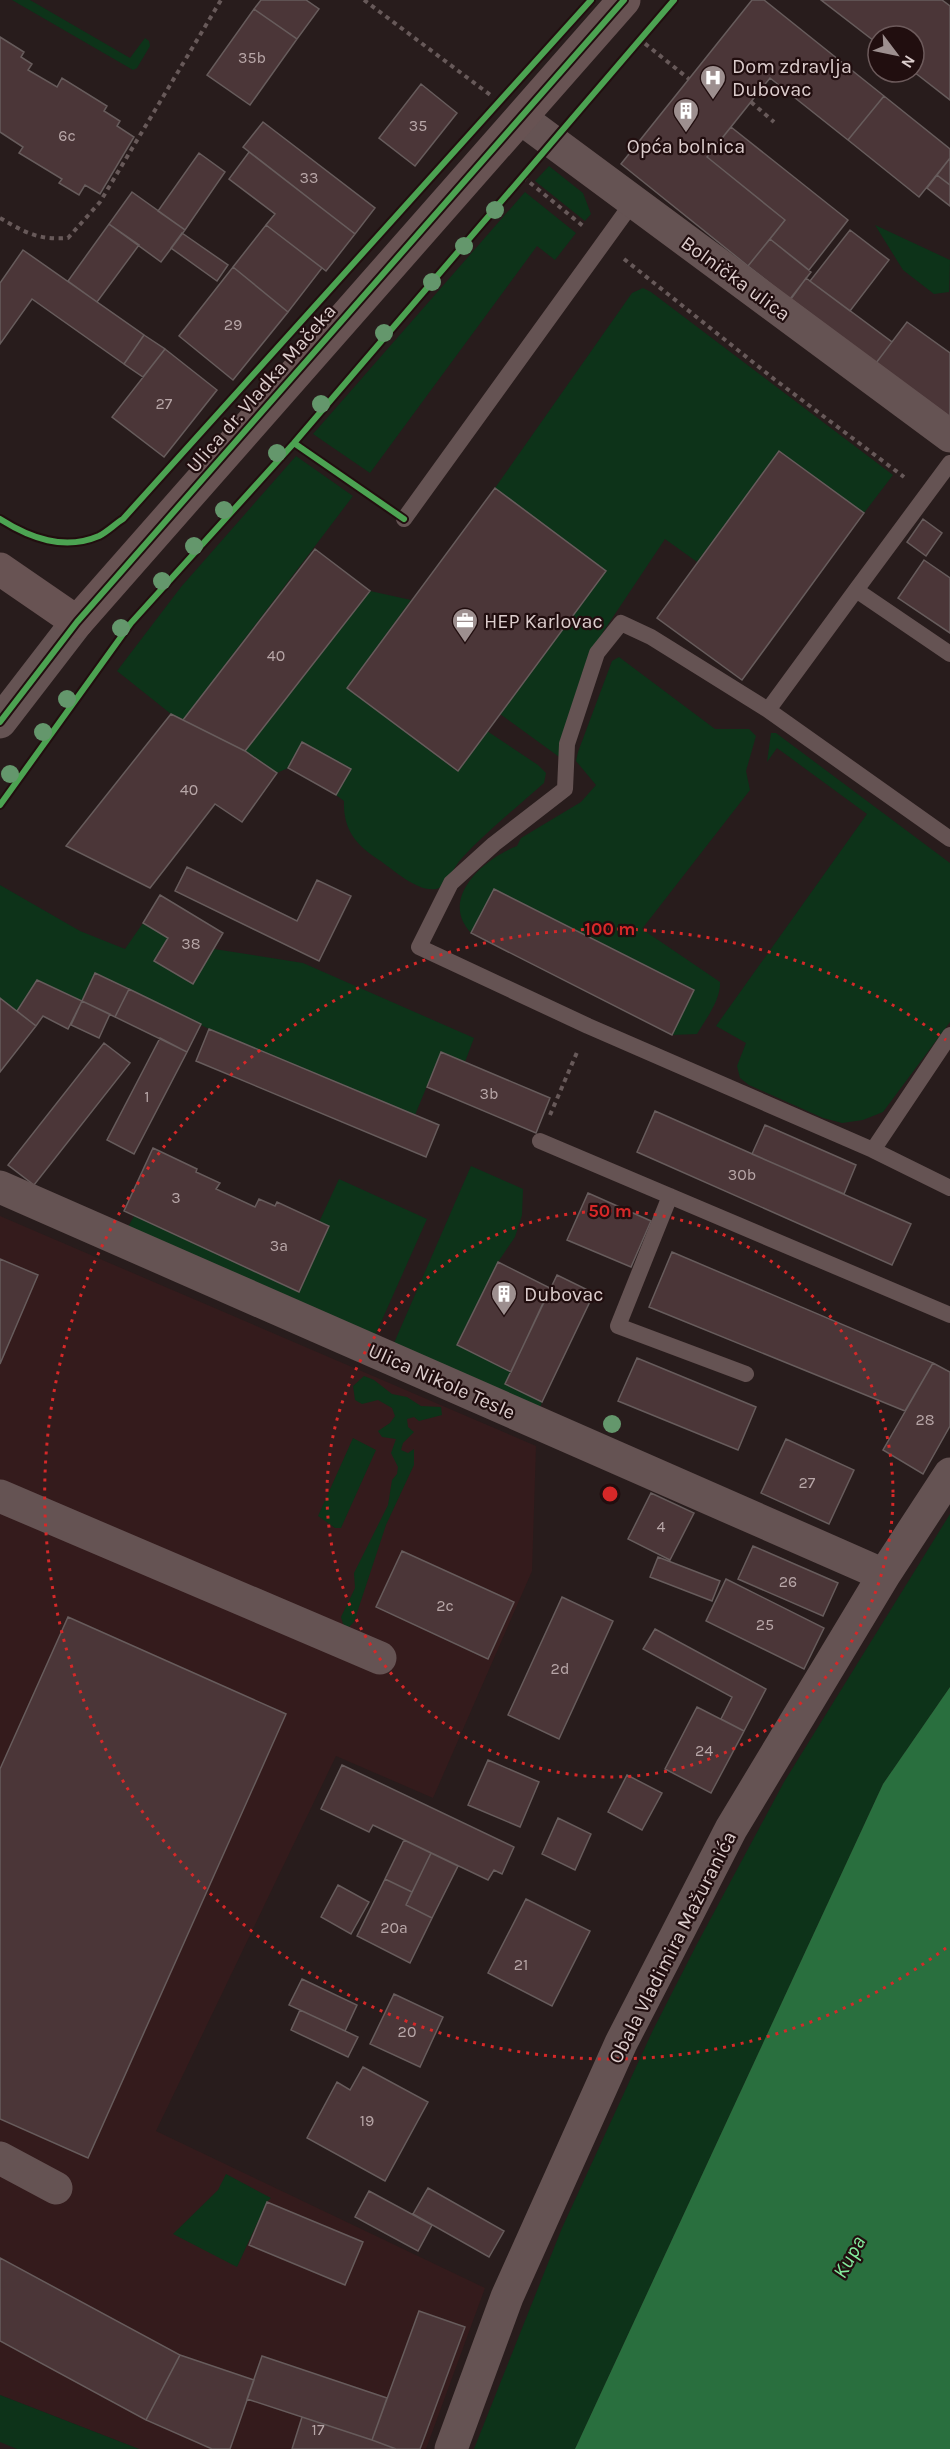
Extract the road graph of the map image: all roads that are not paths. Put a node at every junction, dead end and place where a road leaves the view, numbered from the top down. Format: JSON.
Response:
{"nodes":[{"id":1,"x":624,"y":0,"type":"edge"},
{"id":2,"x":511,"y":111,"type":"junction"},
{"id":3,"x":633,"y":202,"type":"junction"},
{"id":4,"x":950,"y":436,"type":"edge"},
{"id":5,"x":950,"y":463,"type":"edge"},
{"id":6,"x":404,"y":519,"type":"dead end"},
{"id":7,"x":0,"y":568,"type":"edge"},
{"id":8,"x":856,"y":590,"type":"junction"},
{"id":9,"x":77,"y":622,"type":"junction"},
{"id":10,"x":950,"y":654,"type":"edge"},
{"id":11,"x":768,"y":710,"type":"junction"},
{"id":12,"x":0,"y":722,"type":"edge"},
{"id":13,"x":950,"y":839,"type":"edge"},
{"id":14,"x":950,"y":1035,"type":"edge"},
{"id":15,"x":540,"y":1141,"type":"road end"},
{"id":16,"x":873,"y":1150,"type":"junction"},
{"id":17,"x":0,"y":1187,"type":"edge"},
{"id":18,"x":950,"y":1188,"type":"edge"},
{"id":19,"x":670,"y":1196,"type":"junction"},
{"id":20,"x":949,"y":1312,"type":"edge"},
{"id":21,"x":746,"y":1374,"type":"dead end"},
{"id":22,"x":950,"y":1474,"type":"edge"},
{"id":23,"x":0,"y":1496,"type":"edge"},
{"id":24,"x":884,"y":1575,"type":"junction"},
{"id":25,"x":380,"y":1658,"type":"dead end"},
{"id":26,"x":0,"y":2158,"type":"edge"},
{"id":27,"x":56,"y":2188,"type":"dead end"},
{"id":28,"x":451,"y":2449,"type":"edge"}],
"edges":[{"from":1,"to":2,"type":"main road","name":"Ulica dr. Vladka Mačeka"},
{"from":2,"to":3,"type":"street","name":"Bolnička ulica"},
{"from":2,"to":9,"type":"main road","name":"Ulica dr. Vladka Mačeka"},
{"from":3,"to":4,"type":"street","name":"Bolnička ulica"},
{"from":3,"to":6,"type":"lane"},
{"from":5,"to":8,"type":"lane"},
{"from":7,"to":9,"type":"main road"},
{"from":8,"to":10,"type":"lane"},
{"from":8,"to":11,"type":"lane"},
{"from":9,"to":12,"type":"street","name":"Ulica dr. Vladka Mačeka"},
{"from":11,"to":13,"type":"lane"},
{"from":11,"to":16,"type":"lane"},
{"from":14,"to":16,"type":"lane"},
{"from":15,"to":19,"type":"lane"},
{"from":16,"to":18,"type":"lane"},
{"from":17,"to":24,"type":"street","name":"Ulica Nikole Tesle"},
{"from":19,"to":20,"type":"lane"},
{"from":19,"to":21,"type":"lane"},
{"from":22,"to":24,"type":"street","name":"Obala Vladimira Mažuranića"},
{"from":23,"to":25,"type":"street"},
{"from":24,"to":28,"type":"street","name":"Obala Vladimira Mažuranića"},
{"from":26,"to":27,"type":"street"}]}
